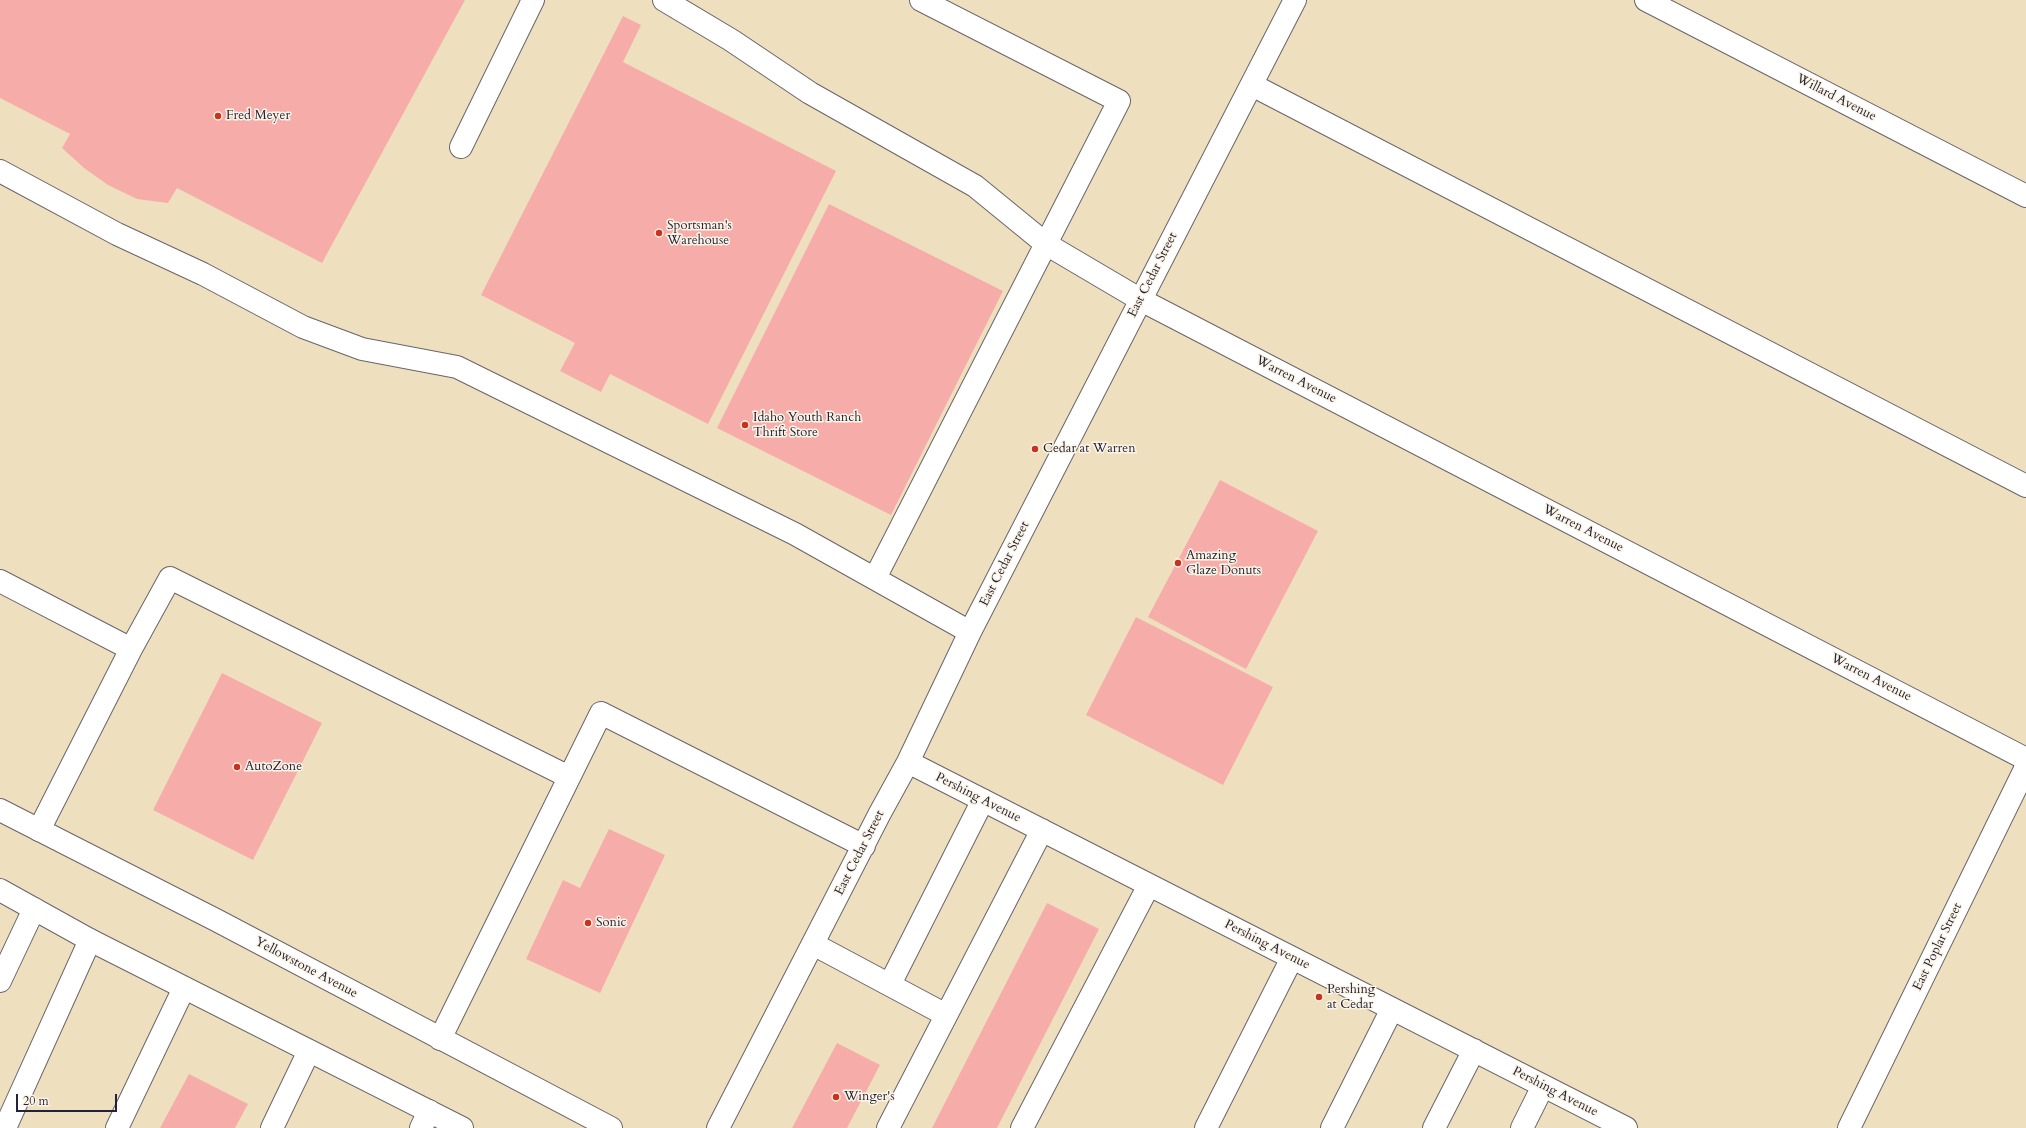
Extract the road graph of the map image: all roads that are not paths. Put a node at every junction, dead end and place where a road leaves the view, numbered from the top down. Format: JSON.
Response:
{"nodes":[{"id":1,"x":533,"y":0,"type":"edge"},
{"id":2,"x":664,"y":0,"type":"edge"},
{"id":3,"x":921,"y":0,"type":"edge"},
{"id":4,"x":1294,"y":0,"type":"edge"},
{"id":5,"x":1646,"y":0,"type":"edge"},
{"id":6,"x":1252,"y":85,"type":"junction"},
{"id":7,"x":461,"y":147,"type":"dead end"},
{"id":8,"x":0,"y":172,"type":"edge"},
{"id":9,"x":2026,"y":196,"type":"edge"},
{"id":10,"x":1046,"y":244,"type":"junction"},
{"id":11,"x":1141,"y":300,"type":"junction"},
{"id":12,"x":2026,"y":486,"type":"edge"},
{"id":13,"x":875,"y":578,"type":"junction"},
{"id":14,"x":0,"y":580,"type":"edge"},
{"id":15,"x":970,"y":632,"type":"junction"},
{"id":16,"x":131,"y":649,"type":"junction"},
{"id":17,"x":2026,"y":759,"type":"edge"},
{"id":18,"x":908,"y":762,"type":"junction"},
{"id":19,"x":2026,"y":767,"type":"edge"},
{"id":20,"x":569,"y":777,"type":"junction"},
{"id":21,"x":983,"y":800,"type":"junction"},
{"id":22,"x":0,"y":810,"type":"edge"},
{"id":23,"x":38,"y":830,"type":"junction"},
{"id":24,"x":1042,"y":830,"type":"junction"},
{"id":25,"x":864,"y":846,"type":"junction"},
{"id":26,"x":1149,"y":885,"type":"junction"},
{"id":27,"x":0,"y":890,"type":"edge"},
{"id":28,"x":34,"y":909,"type":"junction"},
{"id":29,"x":90,"y":940,"type":"junction"},
{"id":30,"x":813,"y":944,"type":"junction"},
{"id":31,"x":1292,"y":958,"type":"junction"},
{"id":32,"x":0,"y":981,"type":"edge"},
{"id":33,"x":890,"y":984,"type":"junction"},
{"id":34,"x":184,"y":988,"type":"junction"},
{"id":35,"x":1392,"y":1009,"type":"junction"},
{"id":36,"x":946,"y":1015,"type":"junction"},
{"id":37,"x":440,"y":1039,"type":"junction"},
{"id":38,"x":1474,"y":1050,"type":"junction"},
{"id":39,"x":309,"y":1051,"type":"junction"},
{"id":40,"x":1543,"y":1086,"type":"junction"},
{"id":41,"x":425,"y":1120,"type":"edge"},
{"id":42,"x":5,"y":1128,"type":"edge"},
{"id":43,"x":117,"y":1128,"type":"edge"},
{"id":44,"x":272,"y":1128,"type":"edge"},
{"id":45,"x":462,"y":1128,"type":"edge"},
{"id":46,"x":611,"y":1128,"type":"edge"},
{"id":47,"x":718,"y":1128,"type":"edge"},
{"id":48,"x":888,"y":1128,"type":"edge"},
{"id":49,"x":1022,"y":1128,"type":"edge"},
{"id":50,"x":1206,"y":1128,"type":"edge"},
{"id":51,"x":1332,"y":1128,"type":"edge"},
{"id":52,"x":1434,"y":1128,"type":"edge"},
{"id":53,"x":1522,"y":1128,"type":"edge"},
{"id":54,"x":1626,"y":1128,"type":"edge"},
{"id":55,"x":1849,"y":1128,"type":"edge"}],
"edges":[{"from":1,"to":7,"type":"street"},
{"from":2,"to":10,"type":"street","name":"Warren Avenue"},
{"from":3,"to":10,"type":"street"},
{"from":4,"to":6,"type":"street","name":"East Cedar Street"},
{"from":5,"to":9,"type":"street","name":"Willard Avenue"},
{"from":6,"to":11,"type":"street","name":"East Cedar Street"},
{"from":6,"to":12,"type":"street"},
{"from":8,"to":13,"type":"street"},
{"from":10,"to":11,"type":"street","name":"Warren Avenue"},
{"from":10,"to":13,"type":"street"},
{"from":11,"to":15,"type":"street","name":"East Cedar Street"},
{"from":11,"to":17,"type":"street","name":"Warren Avenue"},
{"from":13,"to":15,"type":"street"},
{"from":14,"to":16,"type":"street"},
{"from":15,"to":18,"type":"street","name":"East Cedar Street"},
{"from":16,"to":20,"type":"street"},
{"from":16,"to":23,"type":"street"},
{"from":18,"to":21,"type":"street","name":"Pershing Avenue"},
{"from":18,"to":25,"type":"street","name":"East Cedar Street"},
{"from":19,"to":55,"type":"street","name":"East Poplar Street"},
{"from":20,"to":25,"type":"street"},
{"from":20,"to":37,"type":"street"},
{"from":21,"to":24,"type":"street","name":"Pershing Avenue"},
{"from":21,"to":33,"type":"street"},
{"from":22,"to":23,"type":"street","name":"Yellowstone Avenue"},
{"from":23,"to":37,"type":"street","name":"Yellowstone Avenue"},
{"from":24,"to":26,"type":"street","name":"Pershing Avenue"},
{"from":24,"to":36,"type":"street"},
{"from":25,"to":30,"type":"street","name":"East Cedar Street"},
{"from":26,"to":31,"type":"street","name":"Pershing Avenue"},
{"from":26,"to":49,"type":"street"},
{"from":27,"to":28,"type":"street"},
{"from":28,"to":29,"type":"street"},
{"from":28,"to":32,"type":"street"},
{"from":29,"to":34,"type":"street"},
{"from":29,"to":42,"type":"street"},
{"from":30,"to":33,"type":"street"},
{"from":30,"to":47,"type":"street","name":"East Cedar Street"},
{"from":31,"to":35,"type":"street","name":"Pershing Avenue"},
{"from":31,"to":50,"type":"street"},
{"from":33,"to":36,"type":"street"},
{"from":34,"to":39,"type":"street"},
{"from":34,"to":43,"type":"street"},
{"from":35,"to":38,"type":"street","name":"Pershing Avenue"},
{"from":35,"to":51,"type":"street"},
{"from":36,"to":48,"type":"street"},
{"from":37,"to":46,"type":"street","name":"Yellowstone Avenue"},
{"from":38,"to":40,"type":"street","name":"Pershing Avenue"},
{"from":38,"to":52,"type":"street"},
{"from":39,"to":41,"type":"street"},
{"from":39,"to":44,"type":"street"},
{"from":40,"to":53,"type":"street"},
{"from":40,"to":54,"type":"street","name":"Pershing Avenue"},
{"from":41,"to":45,"type":"street"}]}
